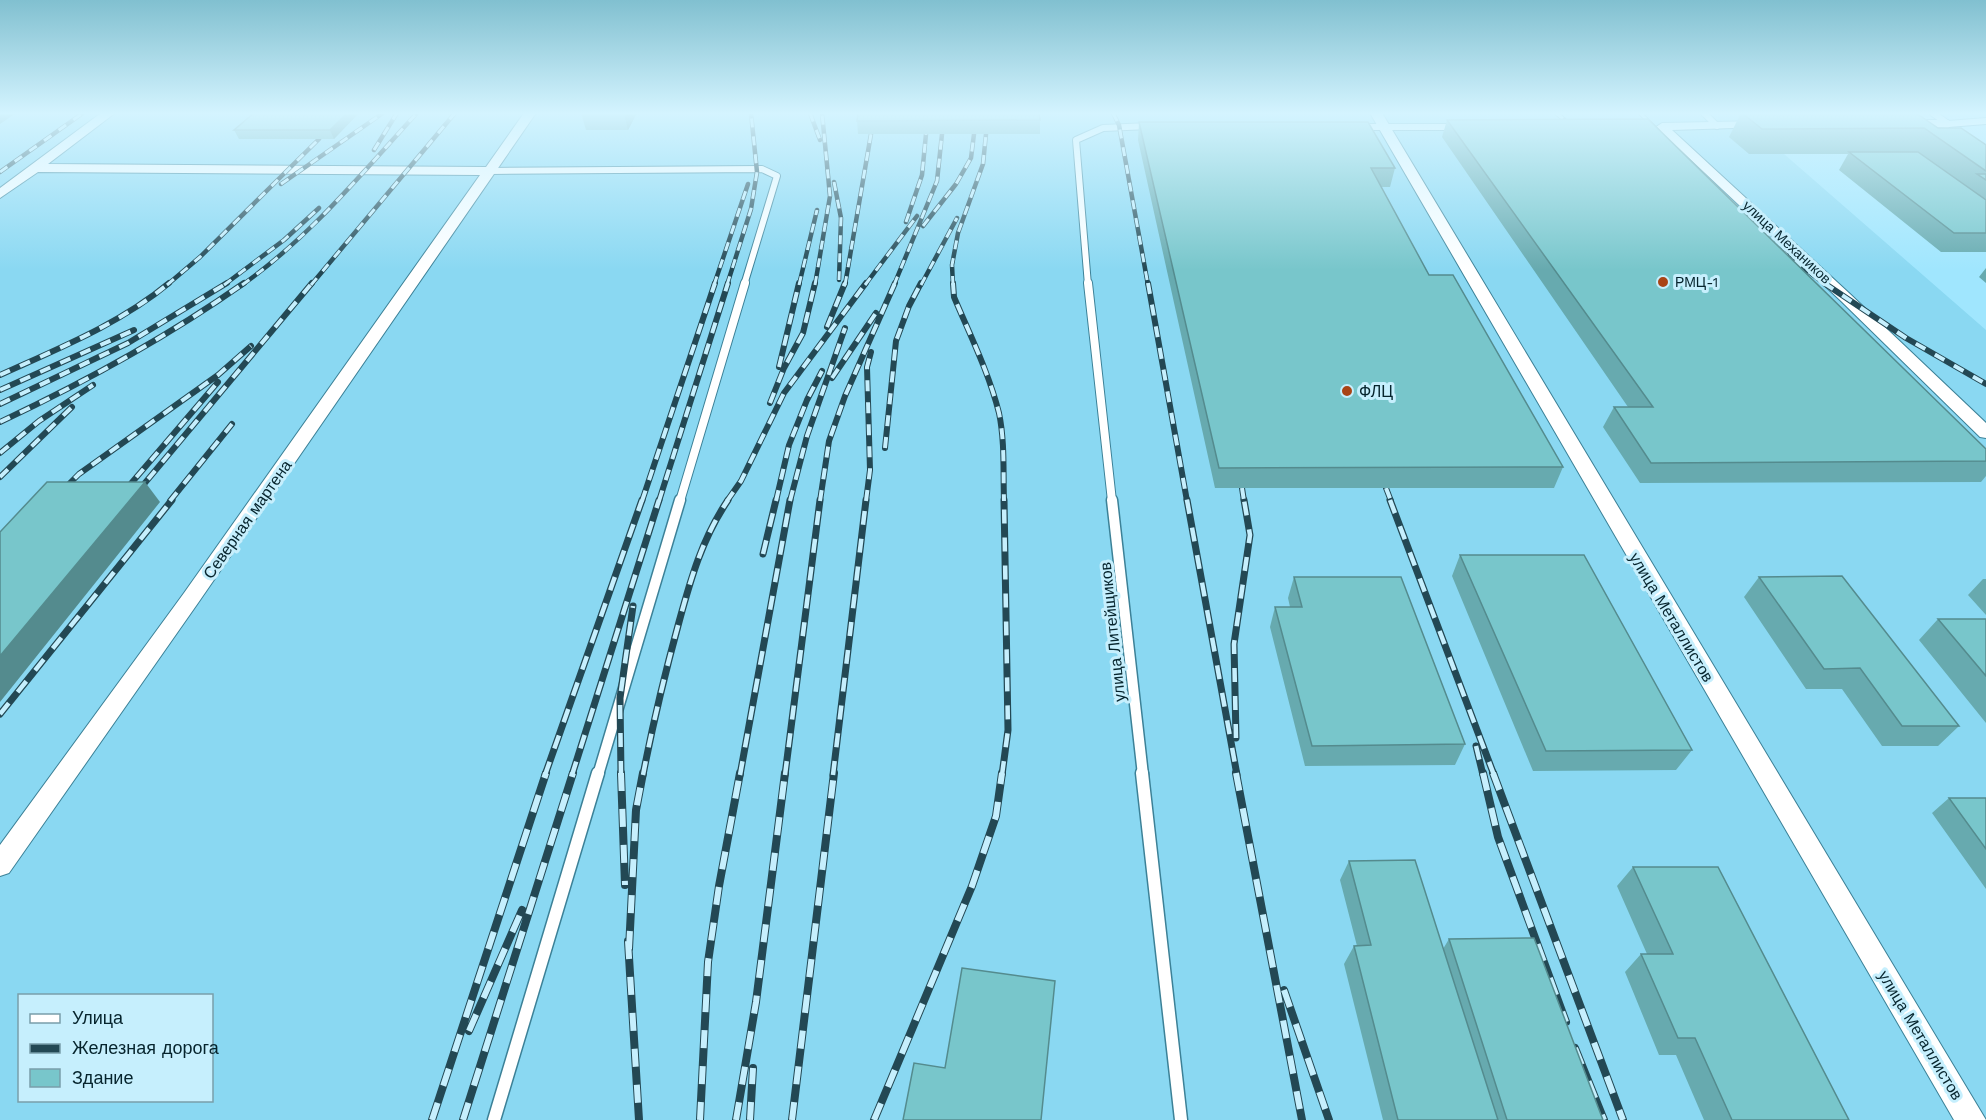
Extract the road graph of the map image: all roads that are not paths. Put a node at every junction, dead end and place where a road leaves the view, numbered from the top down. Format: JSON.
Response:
{"nodes":[{"id":1,"x":39,"y":165,"type":"edge"},
{"id":2,"x":494,"y":165,"type":"edge"},
{"id":3,"x":1078,"y":165,"type":"edge"},
{"id":4,"x":1406,"y":165,"type":"edge"},
{"id":5,"x":1700,"y":165,"type":"edge"},
{"id":6,"x":35,"y":168,"type":"junction"},
{"id":7,"x":490,"y":171,"type":"junction"},
{"id":8,"x":0,"y":194,"type":"edge"},
{"id":9,"x":1986,"y":433,"type":"edge"},
{"id":10,"x":0,"y":865,"type":"edge"},
{"id":11,"x":494,"y":1120,"type":"edge"},
{"id":12,"x":1181,"y":1120,"type":"edge"},
{"id":13,"x":1971,"y":1120,"type":"edge"}],
"edges":[{"from":1,"to":6,"type":"street"},
{"from":2,"to":7,"type":"street","name":"Северная мартена"},
{"from":3,"to":12,"type":"lane","name":"улица Литейщиков"},
{"from":4,"to":13,"type":"street","name":"улица Металлистов"},
{"from":5,"to":9,"type":"street","name":"улица Механиков"},
{"from":6,"to":7,"type":"street"},
{"from":6,"to":8,"type":"street"},
{"from":7,"to":10,"type":"street","name":"Северная мартена"},
{"from":7,"to":11,"type":"lane"}]}
